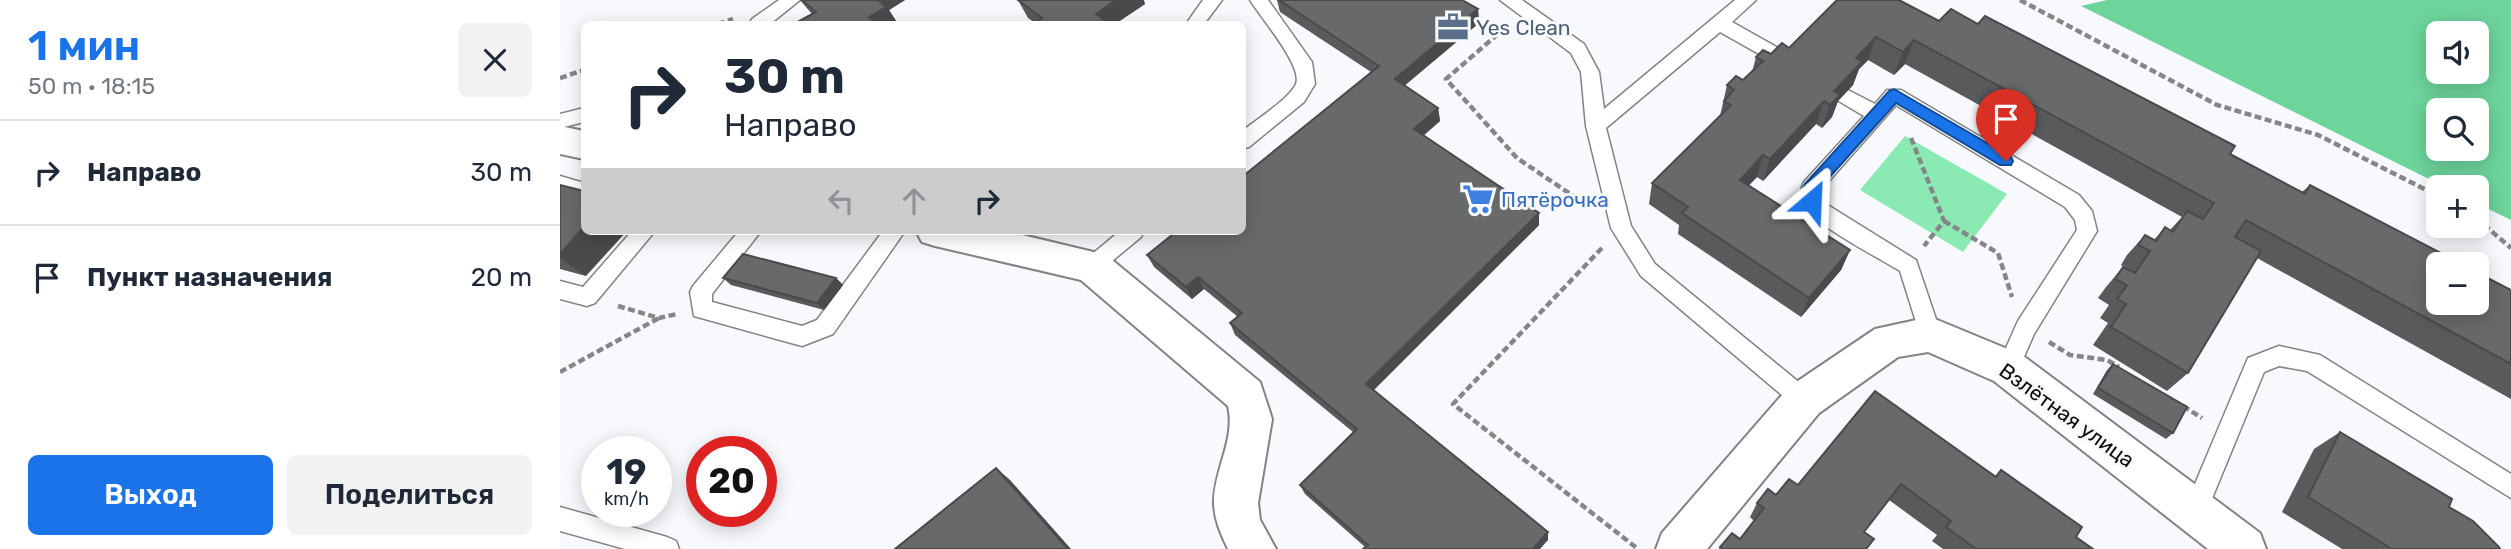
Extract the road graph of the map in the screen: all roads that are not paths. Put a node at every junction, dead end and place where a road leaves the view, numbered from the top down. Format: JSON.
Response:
{"nodes":[{"id":1,"x":791,"y":0,"type":"edge"},
{"id":2,"x":1213,"y":0,"type":"edge"},
{"id":3,"x":1259,"y":0,"type":"edge"},
{"id":4,"x":1747,"y":0,"type":"edge"},
{"id":5,"x":1517,"y":6,"type":"edge"},
{"id":6,"x":762,"y":21,"type":"edge"},
{"id":7,"x":1197,"y":21,"type":"edge"},
{"id":8,"x":1719,"y":23,"type":"junction"},
{"id":9,"x":1790,"y":63,"type":"edge"},
{"id":10,"x":1844,"y":94,"type":"edge"},
{"id":11,"x":1877,"y":114,"type":"junction"},
{"id":12,"x":581,"y":116,"type":"edge"},
{"id":13,"x":560,"y":121,"type":"edge"},
{"id":14,"x":1596,"y":126,"type":"junction"},
{"id":15,"x":1246,"y":139,"type":"edge"},
{"id":16,"x":560,"y":140,"type":"edge"},
{"id":17,"x":581,"y":144,"type":"edge"},
{"id":18,"x":560,"y":184,"type":"edge"},
{"id":19,"x":581,"y":190,"type":"edge"},
{"id":20,"x":641,"y":235,"type":"edge"},
{"id":21,"x":748,"y":235,"type":"edge"},
{"id":22,"x":892,"y":235,"type":"edge"},
{"id":23,"x":954,"y":235,"type":"edge"},
{"id":24,"x":1129,"y":235,"type":"edge"},
{"id":25,"x":1092,"y":266,"type":"junction"},
{"id":26,"x":560,"y":290,"type":"edge"},
{"id":27,"x":1930,"y":334,"type":"junction"},
{"id":28,"x":2008,"y":368,"type":"junction"},
{"id":29,"x":1804,"y":400,"type":"junction"},
{"id":30,"x":2511,"y":487,"type":"edge"},
{"id":31,"x":2196,"y":510,"type":"junction"},
{"id":32,"x":560,"y":519,"type":"edge"},
{"id":33,"x":667,"y":549,"type":"edge"},
{"id":34,"x":1254,"y":549,"type":"edge"},
{"id":35,"x":1678,"y":549,"type":"edge"},
{"id":36,"x":2244,"y":549,"type":"edge"}],
"edges":[{"from":1,"to":6,"type":"lane"},
{"from":2,"to":7,"type":"lane"},
{"from":3,"to":15,"type":"lane"},
{"from":4,"to":8,"type":"lane"},
{"from":5,"to":14,"type":"lane"},
{"from":8,"to":9,"type":"lane"},
{"from":8,"to":14,"type":"lane"},
{"from":10,"to":11,"type":"lane"},
{"from":11,"to":27,"type":"lane"},
{"from":11,"to":28,"type":"lane"},
{"from":12,"to":13,"type":"lane"},
{"from":14,"to":29,"type":"lane"},
{"from":16,"to":17,"type":"street"},
{"from":18,"to":19,"type":"lane"},
{"from":20,"to":26,"type":"lane"},
{"from":21,"to":22,"type":"lane"},
{"from":23,"to":25,"type":"street"},
{"from":24,"to":25,"type":"lane"},
{"from":25,"to":34,"type":"street"},
{"from":27,"to":28,"type":"street","name":"Взлётная улица"},
{"from":27,"to":29,"type":"street"},
{"from":28,"to":31,"type":"street","name":"Взлётная улица"},
{"from":29,"to":35,"type":"street"},
{"from":30,"to":31,"type":"lane"},
{"from":31,"to":36,"type":"street","name":"Взлётная улица"},
{"from":32,"to":33,"type":"lane"}]}
